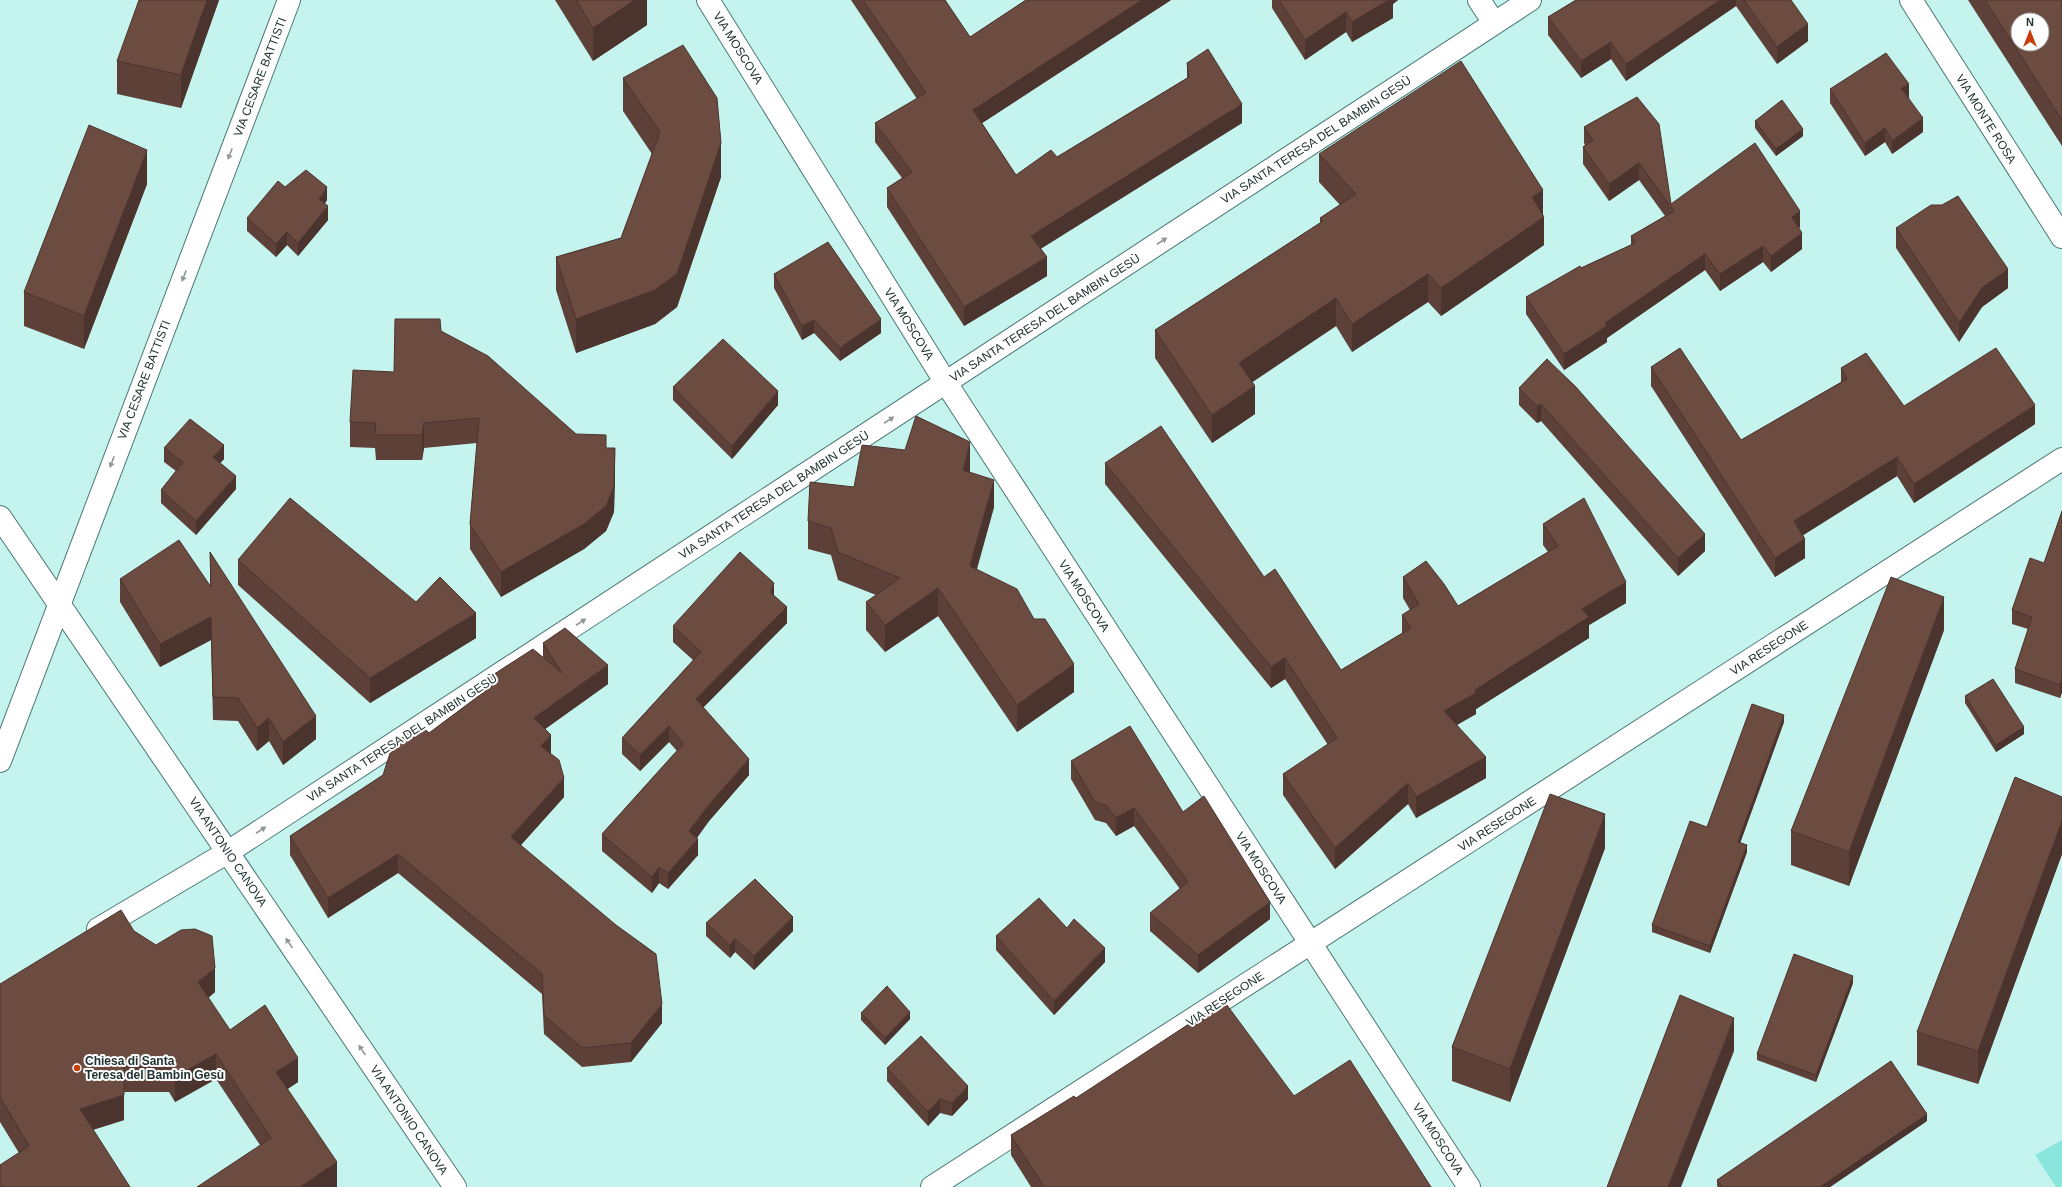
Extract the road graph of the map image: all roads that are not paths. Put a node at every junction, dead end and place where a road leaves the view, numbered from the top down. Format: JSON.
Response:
{"nodes":[{"id":1,"x":289,"y":0,"type":"edge"},
{"id":2,"x":708,"y":0,"type":"edge"},
{"id":3,"x":1479,"y":0,"type":"edge"},
{"id":4,"x":1530,"y":0,"type":"edge"},
{"id":5,"x":1911,"y":0,"type":"edge"},
{"id":6,"x":1494,"y":23,"type":"junction"},
{"id":7,"x":2062,"y":237,"type":"edge"},
{"id":8,"x":946,"y":383,"type":"junction"},
{"id":9,"x":2062,"y":459,"type":"edge"},
{"id":10,"x":0,"y":517,"type":"edge"},
{"id":11,"x":58,"y":603,"type":"junction"},
{"id":12,"x":0,"y":760,"type":"edge"},
{"id":13,"x":228,"y":852,"type":"junction"},
{"id":14,"x":79,"y":940,"type":"edge"},
{"id":15,"x":1311,"y":944,"type":"junction"},
{"id":16,"x":455,"y":1187,"type":"edge"},
{"id":17,"x":932,"y":1187,"type":"edge"},
{"id":18,"x":1469,"y":1187,"type":"edge"}],
"edges":[{"from":1,"to":11,"type":"street","name":"VIA CESARE BATTISTI","one_way":true},
{"from":2,"to":8,"type":"street","name":"VIA MOSCOVA"},
{"from":3,"to":6,"type":"street"},
{"from":4,"to":6,"type":"street","name":"VIA SANTA TERESA DEL BAMBIN GESÙ"},
{"from":5,"to":7,"type":"street","name":"VIA MONTE ROSA"},
{"from":8,"to":6,"type":"street","name":"VIA SANTA TERESA DEL BAMBIN GESÙ","one_way":true},
{"from":13,"to":8,"type":"street","name":"VIA SANTA TERESA DEL BAMBIN GESÙ","one_way":true},
{"from":8,"to":15,"type":"street","name":"VIA MOSCOVA"},
{"from":9,"to":15,"type":"street","name":"VIA RESEGONE"},
{"from":10,"to":11,"type":"street","name":"VIA ANTONIO CANOVA"},
{"from":11,"to":12,"type":"street","name":"VIA CESARE BATTISTI"},
{"from":11,"to":13,"type":"street","name":"VIA ANTONIO CANOVA"},
{"from":13,"to":14,"type":"street","name":"VIA SANTA TERESA DEL BAMBIN GESÙ"},
{"from":16,"to":13,"type":"street","name":"VIA ANTONIO CANOVA","one_way":true},
{"from":15,"to":17,"type":"street","name":"VIA RESEGONE"},
{"from":15,"to":18,"type":"street","name":"VIA MOSCOVA"}]}
